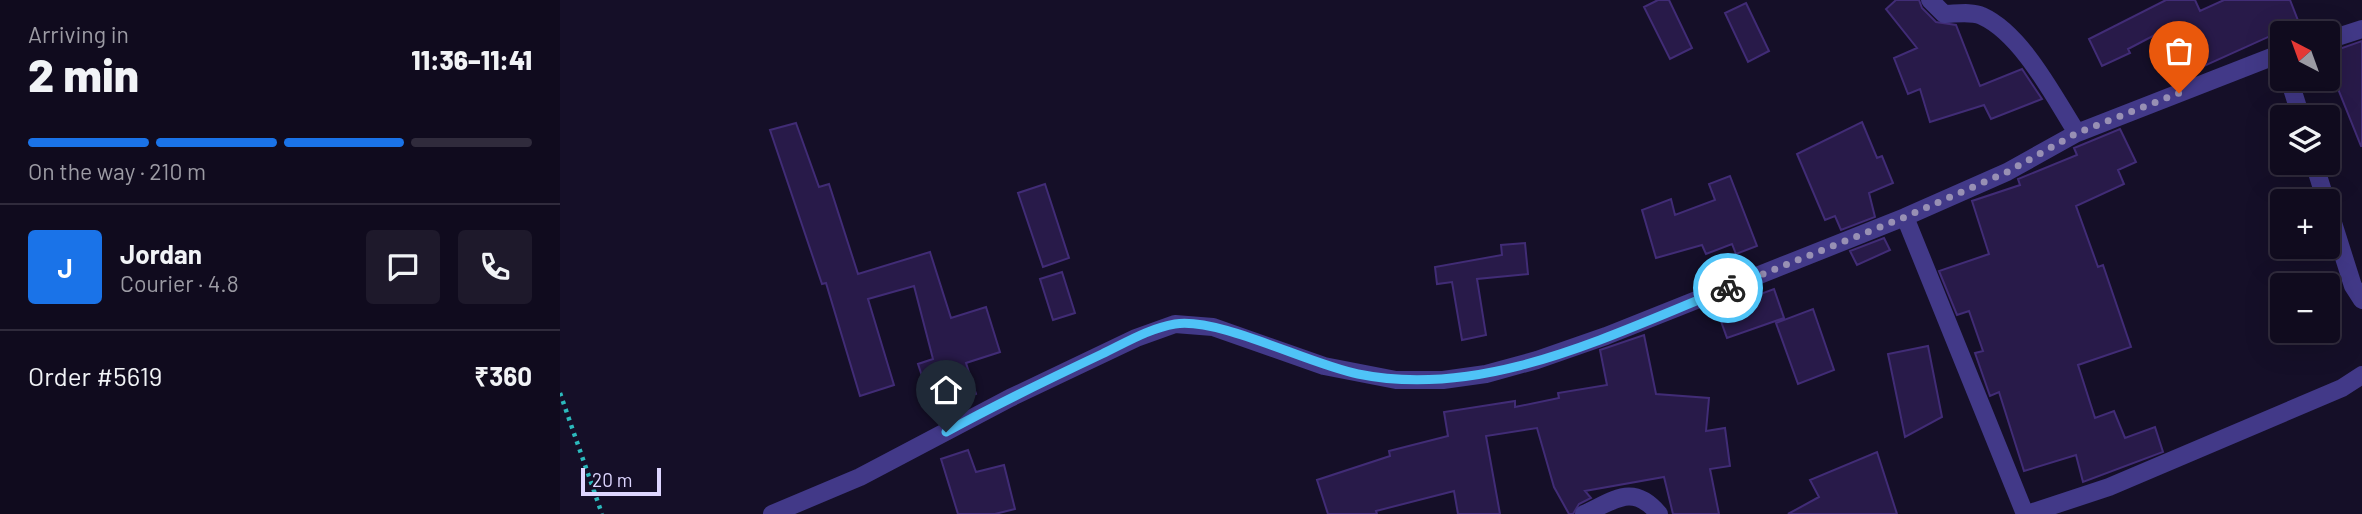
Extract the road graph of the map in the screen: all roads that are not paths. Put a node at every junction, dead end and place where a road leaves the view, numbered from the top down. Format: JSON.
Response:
{"nodes":[{"id":1,"x":1930,"y":0,"type":"edge"},
{"id":2,"x":2362,"y":29,"type":"edge"},
{"id":3,"x":2340,"y":36,"type":"edge"},
{"id":4,"x":2270,"y":59,"type":"edge"},
{"id":5,"x":2077,"y":133,"type":"junction"},
{"id":6,"x":1905,"y":217,"type":"junction"},
{"id":7,"x":2340,"y":245,"type":"edge"},
{"id":8,"x":2362,"y":300,"type":"edge"},
{"id":9,"x":2362,"y":375,"type":"edge"},
{"id":10,"x":772,"y":514,"type":"edge"},
{"id":11,"x":1584,"y":514,"type":"edge"},
{"id":12,"x":1659,"y":514,"type":"edge"},
{"id":13,"x":2026,"y":514,"type":"edge"}],
"edges":[{"from":1,"to":5,"type":"street"},
{"from":2,"to":3,"type":"street"},
{"from":4,"to":5,"type":"street"},
{"from":5,"to":6,"type":"street"},
{"from":6,"to":10,"type":"street"},
{"from":6,"to":13,"type":"street"},
{"from":7,"to":8,"type":"street"},
{"from":9,"to":13,"type":"street"},
{"from":11,"to":12,"type":"street"}]}
